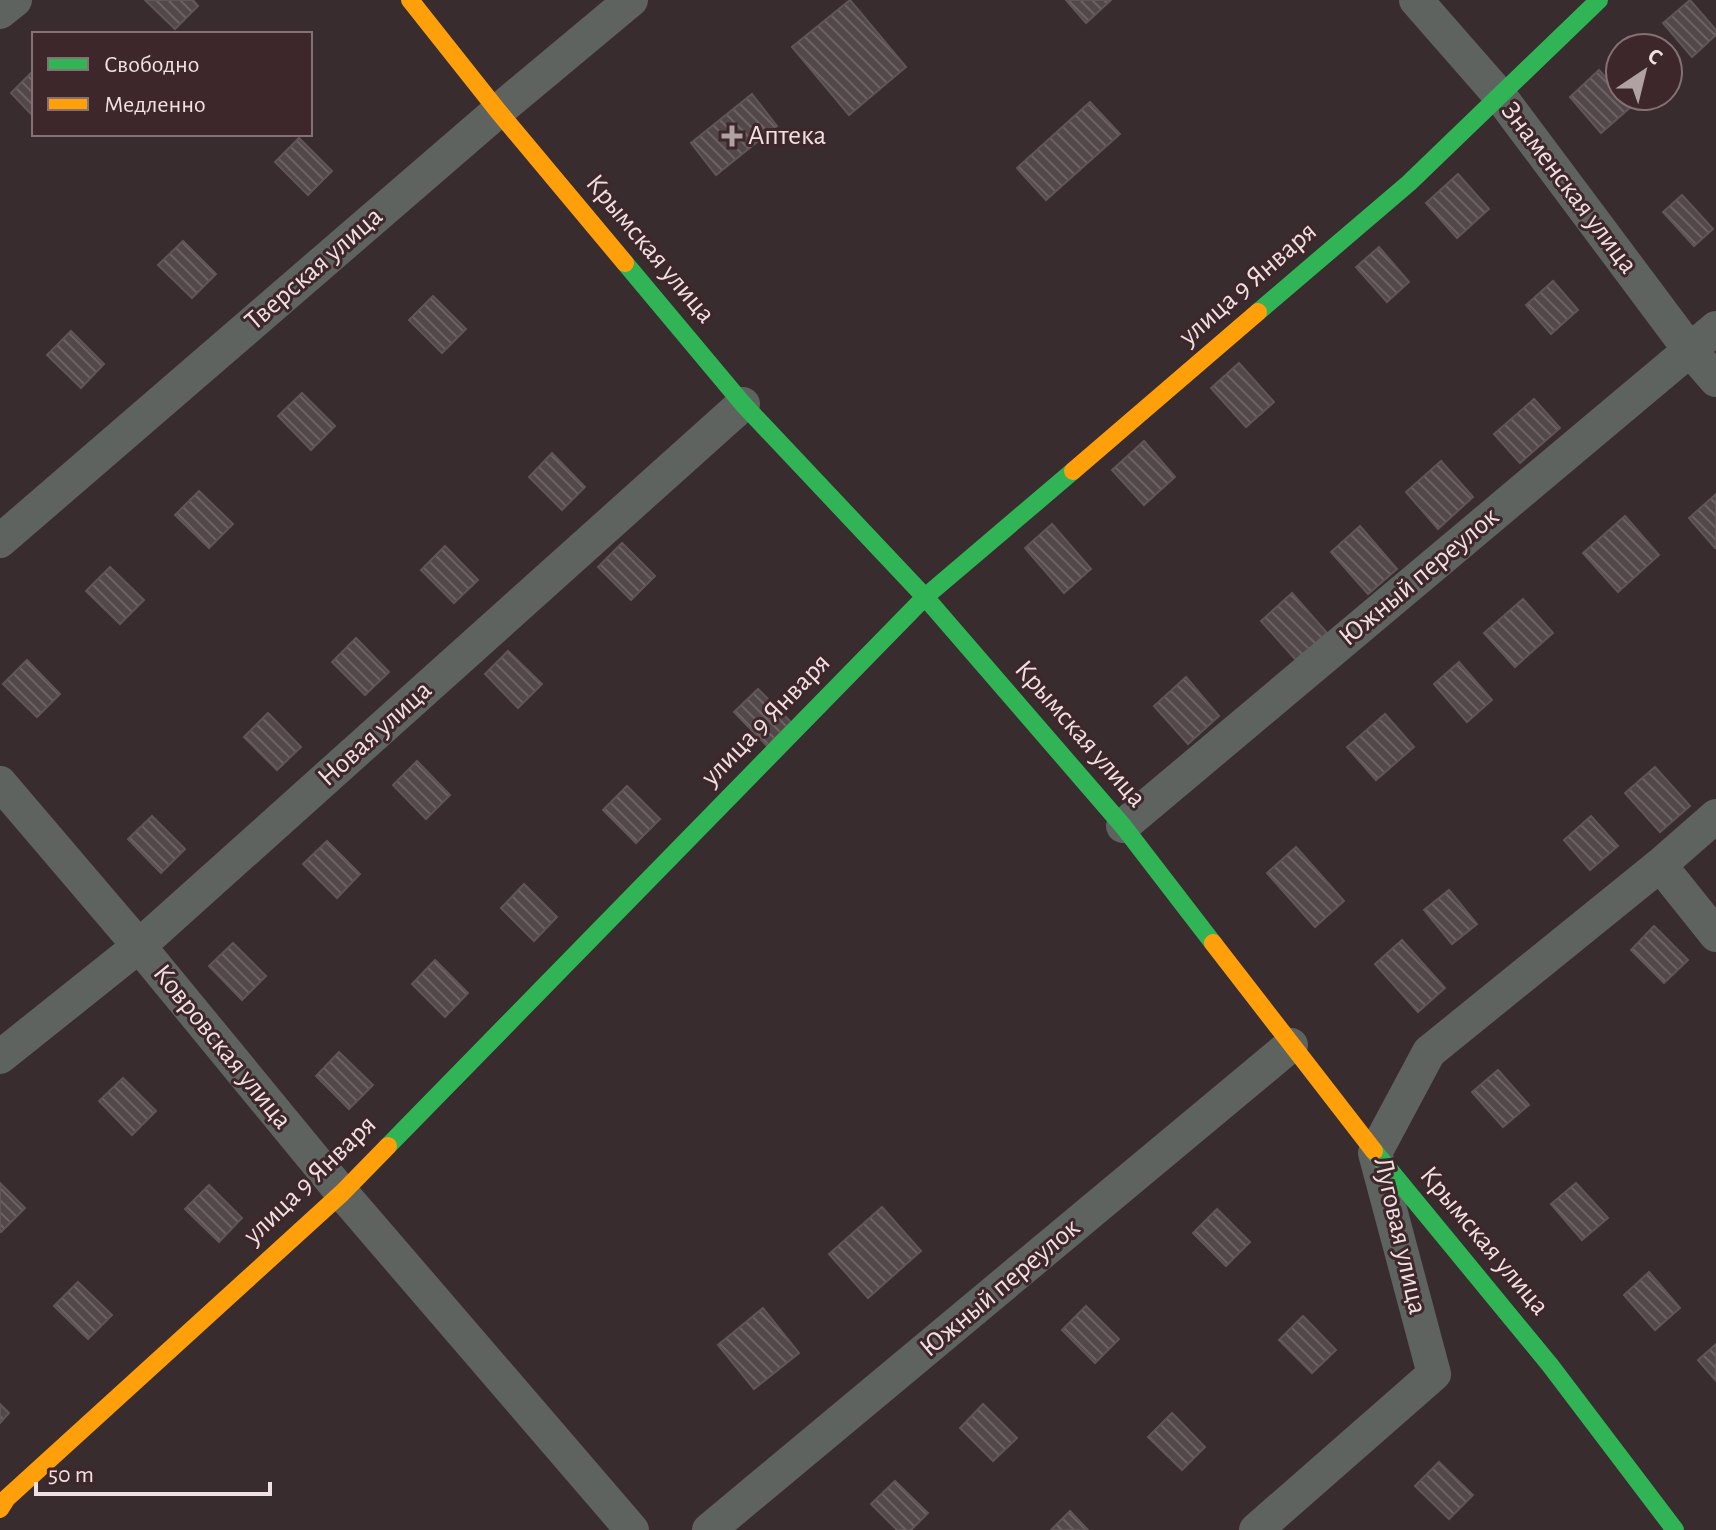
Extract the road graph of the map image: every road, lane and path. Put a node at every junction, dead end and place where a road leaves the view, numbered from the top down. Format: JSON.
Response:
{"nodes":[{"id":1,"x":15,"y":0,"type":"edge"},
{"id":2,"x":410,"y":0,"type":"edge"},
{"id":3,"x":631,"y":0,"type":"edge"},
{"id":4,"x":1416,"y":0,"type":"edge"},
{"id":5,"x":1599,"y":0,"type":"edge"},
{"id":6,"x":0,"y":12,"type":"edge"},
{"id":7,"x":1500,"y":96,"type":"junction"},
{"id":8,"x":498,"y":111,"type":"junction"},
{"id":9,"x":1716,"y":328,"type":"edge"},
{"id":10,"x":1689,"y":349,"type":"junction"},
{"id":11,"x":1716,"y":380,"type":"edge"},
{"id":12,"x":743,"y":404,"type":"junction"},
{"id":13,"x":0,"y":541,"type":"edge"},
{"id":14,"x":925,"y":597,"type":"junction"},
{"id":15,"x":0,"y":783,"type":"edge"},
{"id":16,"x":1716,"y":816,"type":"edge"},
{"id":17,"x":1123,"y":826,"type":"junction"},
{"id":18,"x":1660,"y":865,"type":"junction"},
{"id":19,"x":1716,"y":935,"type":"edge"},
{"id":20,"x":139,"y":946,"type":"junction"},
{"id":21,"x":1291,"y":1045,"type":"junction"},
{"id":22,"x":0,"y":1057,"type":"edge"},
{"id":23,"x":1375,"y":1153,"type":"junction"},
{"id":24,"x":342,"y":1193,"type":"junction"},
{"id":25,"x":0,"y":1509,"type":"edge"},
{"id":26,"x":632,"y":1530,"type":"edge"},
{"id":27,"x":709,"y":1530,"type":"edge"},
{"id":28,"x":1256,"y":1530,"type":"edge"},
{"id":29,"x":1675,"y":1530,"type":"edge"}],
"edges":[{"from":1,"to":6,"type":"street"},
{"from":2,"to":8,"type":"street","name":"Крымская улица"},
{"from":3,"to":8,"type":"street","name":"Тверская улица"},
{"from":4,"to":7,"type":"street","name":"Знаменская улица"},
{"from":5,"to":7,"type":"street","name":"улица 9 Января"},
{"from":7,"to":10,"type":"street","name":"Знаменская улица"},
{"from":7,"to":14,"type":"street","name":"улица 9 Января"},
{"from":8,"to":12,"type":"street","name":"Крымская улица"},
{"from":8,"to":13,"type":"street","name":"Тверская улица"},
{"from":9,"to":10,"type":"street","name":"Южный переулок"},
{"from":10,"to":11,"type":"street","name":"Знаменская улица"},
{"from":10,"to":17,"type":"street","name":"Южный переулок"},
{"from":12,"to":14,"type":"street","name":"Крымская улица"},
{"from":12,"to":20,"type":"street","name":"Новая улица"},
{"from":14,"to":17,"type":"street","name":"Крымская улица"},
{"from":14,"to":24,"type":"street","name":"улица 9 Января"},
{"from":15,"to":20,"type":"street","name":"Ковровская улица"},
{"from":16,"to":18,"type":"street","name":"Луговая улица"},
{"from":17,"to":21,"type":"street","name":"Крымская улица"},
{"from":18,"to":19,"type":"street"},
{"from":18,"to":23,"type":"street","name":"Луговая улица"},
{"from":20,"to":22,"type":"street","name":"Новая улица"},
{"from":20,"to":24,"type":"street","name":"Ковровская улица"},
{"from":21,"to":23,"type":"street","name":"Крымская улица"},
{"from":21,"to":27,"type":"street","name":"Южный переулок"},
{"from":23,"to":28,"type":"street","name":"Луговая улица"},
{"from":23,"to":29,"type":"street","name":"Крымская улица"},
{"from":24,"to":25,"type":"street","name":"улица 9 Января"},
{"from":24,"to":26,"type":"street","name":"Ковровская улица"}]}
